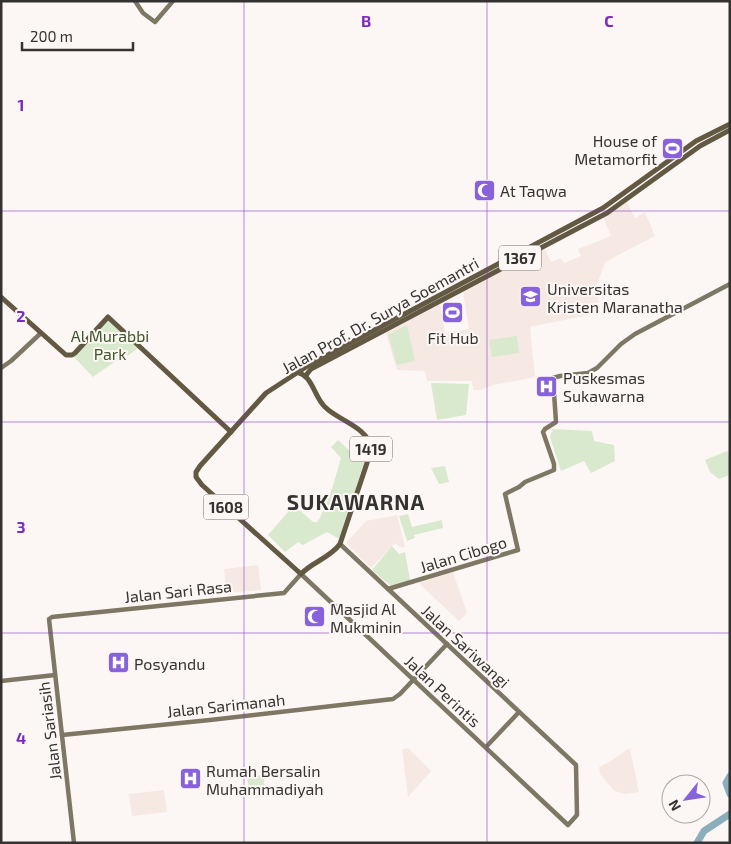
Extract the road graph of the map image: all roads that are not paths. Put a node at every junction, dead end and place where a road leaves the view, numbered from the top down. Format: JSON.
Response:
{"nodes":[{"id":1,"x":135,"y":1,"type":"edge"},
{"id":2,"x":173,"y":1,"type":"edge"},
{"id":3,"x":730,"y":124,"type":"edge"},
{"id":4,"x":730,"y":130,"type":"edge"},
{"id":5,"x":730,"y":284,"type":"edge"},
{"id":6,"x":1,"y":297,"type":"edge"},
{"id":7,"x":41,"y":333,"type":"junction"},
{"id":8,"x":1,"y":368,"type":"edge"},
{"id":9,"x":299,"y":373,"type":"junction"},
{"id":10,"x":306,"y":377,"type":"junction"},
{"id":11,"x":231,"y":432,"type":"junction"},
{"id":12,"x":340,"y":544,"type":"junction"},
{"id":13,"x":301,"y":574,"type":"junction"},
{"id":14,"x":388,"y":590,"type":"junction"},
{"id":15,"x":50,"y":617,"type":"joint"},
{"id":16,"x":447,"y":644,"type":"junction"},
{"id":17,"x":55,"y":675,"type":"junction"},
{"id":18,"x":413,"y":680,"type":"junction"},
{"id":19,"x":1,"y":682,"type":"edge"},
{"id":20,"x":519,"y":712,"type":"junction"},
{"id":21,"x":62,"y":735,"type":"junction"},
{"id":22,"x":486,"y":747,"type":"junction"},
{"id":23,"x":568,"y":826,"type":"joint"},
{"id":24,"x":74,"y":843,"type":"edge"}],
"edges":[{"from":1,"to":2,"type":"street"},
{"from":3,"to":9,"type":"main road","name":"Jalan Prof. Dr. Surya Soemantri","number":"1367"},
{"from":4,"to":10,"type":"main road","name":"Jalan Prof. Dr. Surya Soemantri","number":"1367"},
{"from":5,"to":14,"type":"street","name":"Jalan Cibogo"},
{"from":6,"to":7,"type":"main road"},
{"from":7,"to":8,"type":"street"},
{"from":7,"to":11,"type":"main road"},
{"from":9,"to":10,"type":"main road","number":"1419"},
{"from":9,"to":11,"type":"main road","name":"Jalan Prof. Dr. Surya Soemantri","number":"1367"},
{"from":10,"to":12,"type":"main road","number":"1419"},
{"from":11,"to":13,"type":"main road","number":"1608"},
{"from":12,"to":13,"type":"main road"},
{"from":12,"to":14,"type":"street","name":"Jalan Sariwangi"},
{"from":13,"to":15,"type":"street","name":"Jalan Sari Rasa"},
{"from":13,"to":18,"type":"street","name":"Jalan Perintis"},
{"from":14,"to":16,"type":"street","name":"Jalan Sariwangi"},
{"from":15,"to":17,"type":"street","name":"Jalan Sariasih"},
{"from":16,"to":18,"type":"street"},
{"from":16,"to":20,"type":"street","name":"Jalan Sariwangi"},
{"from":17,"to":19,"type":"street"},
{"from":17,"to":21,"type":"street","name":"Jalan Sariasih"},
{"from":18,"to":21,"type":"street","name":"Jalan Sarimanah"},
{"from":18,"to":22,"type":"street","name":"Jalan Perintis"},
{"from":20,"to":22,"type":"street"},
{"from":20,"to":23,"type":"street","name":"Jalan Sariwangi"},
{"from":21,"to":24,"type":"street","name":"Jalan Sariasih"},
{"from":22,"to":23,"type":"street","name":"Jalan Perintis"}]}
